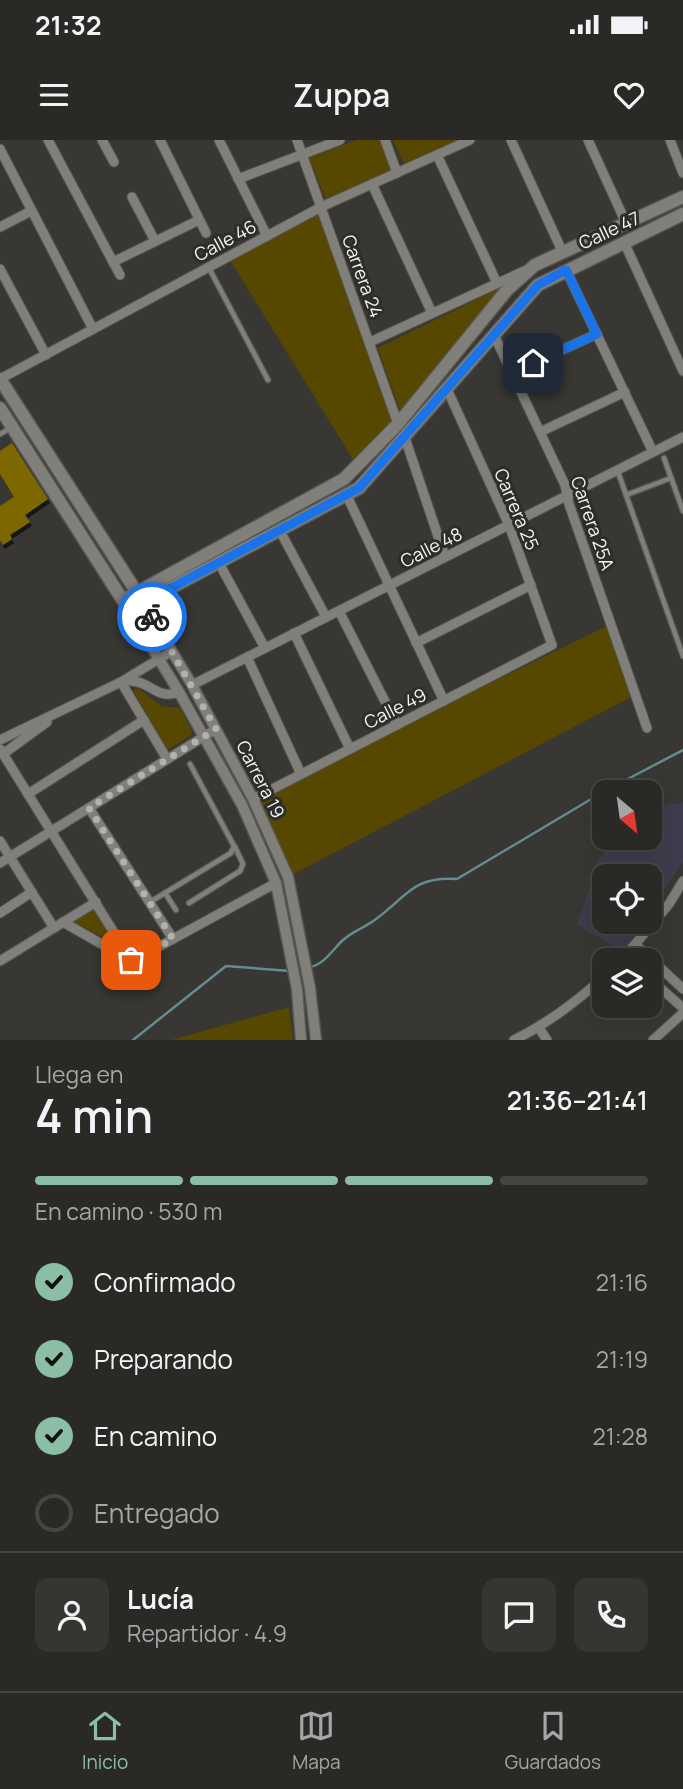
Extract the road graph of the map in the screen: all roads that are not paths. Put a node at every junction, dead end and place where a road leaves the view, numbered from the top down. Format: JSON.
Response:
{"nodes":[{"id":1,"x":48,"y":140,"type":"edge"},
{"id":2,"x":102,"y":140,"type":"edge"},
{"id":3,"x":160,"y":140,"type":"edge"},
{"id":4,"x":219,"y":140,"type":"edge"},
{"id":5,"x":298,"y":140,"type":"edge"},
{"id":6,"x":341,"y":140,"type":"edge"},
{"id":7,"x":385,"y":140,"type":"edge"},
{"id":8,"x":470,"y":140,"type":"edge"},
{"id":9,"x":511,"y":140,"type":"edge"},
{"id":10,"x":588,"y":140,"type":"edge"},
{"id":11,"x":670,"y":140,"type":"edge"},
{"id":12,"x":0,"y":149,"type":"edge"},
{"id":13,"x":302,"y":153,"type":"junction"},
{"id":14,"x":437,"y":155,"type":"junction"},
{"id":15,"x":114,"y":162,"type":"dead end"},
{"id":16,"x":397,"y":173,"type":"junction"},
{"id":17,"x":683,"y":173,"type":"edge"},
{"id":18,"x":238,"y":179,"type":"junction"},
{"id":19,"x":372,"y":184,"type":"junction"},
{"id":20,"x":132,"y":197,"type":"dead end"},
{"id":21,"x":683,"y":197,"type":"edge"},
{"id":22,"x":320,"y":207,"type":"junction"},
{"id":23,"x":31,"y":211,"type":"junction"},
{"id":24,"x":683,"y":214,"type":"edge"},
{"id":25,"x":199,"y":220,"type":"junction"},
{"id":26,"x":626,"y":223,"type":"junction"},
{"id":27,"x":0,"y":228,"type":"edge"},
{"id":28,"x":206,"y":233,"type":"dead end"},
{"id":29,"x":267,"y":236,"type":"junction"},
{"id":30,"x":155,"y":242,"type":"junction"},
{"id":31,"x":624,"y":242,"type":"junction"},
{"id":32,"x":563,"y":253,"type":"junction"},
{"id":33,"x":113,"y":262,"type":"junction"},
{"id":34,"x":535,"y":265,"type":"junction"},
{"id":35,"x":208,"y":267,"type":"junction"},
{"id":36,"x":0,"y":269,"type":"edge"},
{"id":37,"x":566,"y":270,"type":"junction"},
{"id":38,"x":120,"y":275,"type":"dead end"},
{"id":39,"x":497,"y":283,"type":"junction"},
{"id":40,"x":432,"y":313,"type":"junction"},
{"id":41,"x":93,"y":329,"type":"junction"},
{"id":42,"x":597,"y":334,"type":"junction"},
{"id":43,"x":494,"y":335,"type":"junction"},
{"id":44,"x":370,"y":342,"type":"junction"},
{"id":45,"x":46,"y":355,"type":"junction"},
{"id":46,"x":683,"y":371,"type":"edge"},
{"id":47,"x":511,"y":373,"type":"junction"},
{"id":48,"x":0,"y":379,"type":"edge"},
{"id":49,"x":268,"y":380,"type":"dead end"},
{"id":50,"x":447,"y":388,"type":"junction"},
{"id":51,"x":625,"y":392,"type":"junction"},
{"id":52,"x":0,"y":408,"type":"edge"},
{"id":53,"x":398,"y":424,"type":"junction"},
{"id":54,"x":12,"y":427,"type":"junction"},
{"id":55,"x":540,"y":432,"type":"junction"},
{"id":56,"x":0,"y":434,"type":"edge"},
{"id":57,"x":683,"y":437,"type":"edge"},
{"id":58,"x":405,"y":438,"type":"junction"},
{"id":59,"x":653,"y":452,"type":"junction"},
{"id":60,"x":664,"y":458,"type":"dead end"},
{"id":61,"x":618,"y":470,"type":"junction"},
{"id":62,"x":671,"y":478,"type":"junction"},
{"id":63,"x":568,"y":495,"type":"junction"},
{"id":64,"x":626,"y":495,"type":"junction"},
{"id":65,"x":347,"y":496,"type":"junction"},
{"id":66,"x":683,"y":511,"type":"edge"},
{"id":67,"x":509,"y":525,"type":"junction"},
{"id":68,"x":272,"y":530,"type":"junction"},
{"id":69,"x":445,"y":557,"type":"junction"},
{"id":70,"x":219,"y":563,"type":"junction"},
{"id":71,"x":531,"y":585,"type":"junction"},
{"id":72,"x":388,"y":586,"type":"junction"},
{"id":73,"x":139,"y":598,"type":"junction"},
{"id":74,"x":126,"y":605,"type":"junction"},
{"id":75,"x":340,"y":611,"type":"junction"},
{"id":76,"x":326,"y":617,"type":"junction"},
{"id":77,"x":294,"y":634,"type":"junction"},
{"id":78,"x":416,"y":643,"type":"junction"},
{"id":79,"x":552,"y":645,"type":"joint"},
{"id":80,"x":265,"y":648,"type":"junction"},
{"id":81,"x":172,"y":652,"type":"junction"},
{"id":82,"x":683,"y":653,"type":"edge"},
{"id":83,"x":247,"y":657,"type":"junction"},
{"id":84,"x":159,"y":659,"type":"junction"},
{"id":85,"x":121,"y":682,"type":"junction"},
{"id":86,"x":192,"y":685,"type":"junction"},
{"id":87,"x":179,"y":692,"type":"junction"},
{"id":88,"x":444,"y":701,"type":"junction"},
{"id":89,"x":65,"y":709,"type":"junction"},
{"id":90,"x":144,"y":720,"type":"junction"},
{"id":91,"x":397,"y":725,"type":"junction"},
{"id":92,"x":647,"y":728,"type":"dead end"},
{"id":93,"x":216,"y":729,"type":"junction"},
{"id":94,"x":203,"y":737,"type":"junction"},
{"id":95,"x":0,"y":740,"type":"edge"},
{"id":96,"x":350,"y":749,"type":"junction"},
{"id":97,"x":2,"y":752,"type":"edge"},
{"id":98,"x":167,"y":759,"type":"junction"},
{"id":99,"x":190,"y":764,"type":"dead end"},
{"id":100,"x":301,"y":774,"type":"junction"},
{"id":101,"x":28,"y":794,"type":"junction"},
{"id":102,"x":253,"y":799,"type":"junction"},
{"id":103,"x":89,"y":808,"type":"junction"},
{"id":104,"x":51,"y":831,"type":"junction"},
{"id":105,"x":0,"y":841,"type":"edge"},
{"id":106,"x":234,"y":846,"type":"junction"},
{"id":107,"x":10,"y":857,"type":"junction"},
{"id":108,"x":0,"y":863,"type":"edge"},
{"id":109,"x":683,"y":880,"type":"edge"},
{"id":110,"x":276,"y":883,"type":"junction"},
{"id":111,"x":32,"y":892,"type":"junction"},
{"id":112,"x":165,"y":893,"type":"junction"},
{"id":113,"x":96,"y":902,"type":"junction"},
{"id":114,"x":150,"y":902,"type":"junction"},
{"id":115,"x":189,"y":903,"type":"dead end"},
{"id":116,"x":176,"y":910,"type":"dead end"},
{"id":117,"x":0,"y":913,"type":"edge"},
{"id":118,"x":59,"y":925,"type":"junction"},
{"id":119,"x":173,"y":939,"type":"junction"},
{"id":120,"x":636,"y":945,"type":"junction"},
{"id":121,"x":634,"y":948,"type":"edge"},
{"id":122,"x":131,"y":960,"type":"junction"},
{"id":123,"x":0,"y":961,"type":"edge"},
{"id":124,"x":592,"y":988,"type":"edge"},
{"id":125,"x":683,"y":989,"type":"edge"},
{"id":126,"x":662,"y":991,"type":"edge"},
{"id":127,"x":683,"y":1011,"type":"edge"},
{"id":128,"x":539,"y":1028,"type":"junction"},
{"id":129,"x":301,"y":1040,"type":"edge"},
{"id":130,"x":316,"y":1040,"type":"edge"},
{"id":131,"x":514,"y":1040,"type":"edge"},
{"id":132,"x":547,"y":1040,"type":"edge"},
{"id":133,"x":653,"y":1040,"type":"edge"}],
"edges":[{"from":1,"to":33,"type":"street"},
{"from":2,"to":15,"type":"street"},
{"from":3,"to":25,"type":"street"},
{"from":4,"to":18,"type":"street"},
{"from":5,"to":13,"type":"street","name":"Carrera 24"},
{"from":6,"to":13,"type":"street"},
{"from":7,"to":16,"type":"street"},
{"from":8,"to":14,"type":"street","name":"Calle 46"},
{"from":9,"to":32,"type":"street"},
{"from":10,"to":26,"type":"street"},
{"from":11,"to":17,"type":"street"},
{"from":12,"to":23,"type":"street"},
{"from":13,"to":18,"type":"street"},
{"from":13,"to":22,"type":"street","name":"Carrera 24"},
{"from":14,"to":16,"type":"street","name":"Calle 46"},
{"from":14,"to":39,"type":"street"},
{"from":16,"to":19,"type":"street","name":"Calle 46"},
{"from":18,"to":29,"type":"street"},
{"from":19,"to":22,"type":"street","name":"Calle 46"},
{"from":19,"to":40,"type":"street"},
{"from":20,"to":30,"type":"street"},
{"from":21,"to":26,"type":"main road","name":"Calle 47"},
{"from":22,"to":29,"type":"street","name":"Calle 46"},
{"from":22,"to":44,"type":"street","name":"Carrera 24"},
{"from":23,"to":27,"type":"street"},
{"from":23,"to":41,"type":"street"},
{"from":24,"to":31,"type":"main road","name":"Calle 47"},
{"from":25,"to":28,"type":"street"},
{"from":25,"to":30,"type":"street"},
{"from":26,"to":32,"type":"main road","name":"Calle 47"},
{"from":29,"to":35,"type":"street","name":"Calle 46"},
{"from":30,"to":33,"type":"street"},
{"from":31,"to":37,"type":"main road","name":"Calle 47"},
{"from":31,"to":46,"type":"street"},
{"from":32,"to":34,"type":"main road","name":"Calle 47"},
{"from":33,"to":38,"type":"street"},
{"from":34,"to":39,"type":"street","name":"Calle 47"},
{"from":34,"to":53,"type":"main road","name":"Calle 47"},
{"from":35,"to":41,"type":"street","name":"Calle 46"},
{"from":35,"to":49,"type":"lane"},
{"from":36,"to":45,"type":"street"},
{"from":37,"to":42,"type":"street"},
{"from":37,"to":43,"type":"main road","name":"Calle 47"},
{"from":39,"to":40,"type":"street","name":"Calle 47"},
{"from":40,"to":44,"type":"street","name":"Calle 47"},
{"from":41,"to":45,"type":"street","name":"Calle 46"},
{"from":42,"to":47,"type":"street"},
{"from":42,"to":51,"type":"street"},
{"from":43,"to":47,"type":"street","name":"Carrera 25A"},
{"from":43,"to":50,"type":"main road","name":"Calle 47"},
{"from":44,"to":53,"type":"street","name":"Carrera 24"},
{"from":45,"to":48,"type":"street","name":"Calle 46"},
{"from":47,"to":55,"type":"street","name":"Carrera 25A"},
{"from":48,"to":73,"type":"main road","name":"Carrera 19"},
{"from":50,"to":58,"type":"main road","name":"Calle 47"},
{"from":50,"to":67,"type":"street","name":"Carrera 25"},
{"from":51,"to":55,"type":"street"},
{"from":51,"to":59,"type":"street"},
{"from":52,"to":54,"type":"main road","name":"Carrera 19"},
{"from":53,"to":68,"type":"main road","name":"Calle 47"},
{"from":54,"to":56,"type":"lane"},
{"from":54,"to":74,"type":"main road","name":"Carrera 19"},
{"from":55,"to":63,"type":"street","name":"Carrera 25A"},
{"from":57,"to":59,"type":"street","name":"Calle 48"},
{"from":58,"to":65,"type":"main road","name":"Calle 47"},
{"from":58,"to":69,"type":"street"},
{"from":59,"to":61,"type":"street","name":"Calle 48"},
{"from":60,"to":62,"type":"lane"},
{"from":61,"to":63,"type":"street","name":"Calle 48"},
{"from":61,"to":64,"type":"lane"},
{"from":62,"to":64,"type":"lane"},
{"from":62,"to":66,"type":"lane"},
{"from":63,"to":67,"type":"street","name":"Calle 48"},
{"from":63,"to":92,"type":"street","name":"Carrera 25A"},
{"from":64,"to":82,"type":"lane"},
{"from":65,"to":68,"type":"main road","name":"Calle 47"},
{"from":65,"to":72,"type":"street"},
{"from":67,"to":69,"type":"street","name":"Calle 48"},
{"from":67,"to":71,"type":"street","name":"Carrera 25"},
{"from":68,"to":70,"type":"main road","name":"Calle 47"},
{"from":68,"to":73,"type":"main road","name":"Calle 47"},
{"from":68,"to":76,"type":"street"},
{"from":69,"to":72,"type":"street","name":"Calle 48"},
{"from":70,"to":73,"type":"main road","name":"Calle 47"},
{"from":70,"to":80,"type":"street"},
{"from":71,"to":78,"type":"street"},
{"from":71,"to":79,"type":"street","name":"Carrera 25"},
{"from":72,"to":75,"type":"street","name":"Calle 48"},
{"from":72,"to":78,"type":"street"},
{"from":73,"to":74,"type":"main road","name":"Calle 47"},
{"from":73,"to":81,"type":"street","name":"Carrera 19"},
{"from":74,"to":84,"type":"street","name":"Carrera 19"},
{"from":75,"to":76,"type":"street","name":"Calle 48"},
{"from":75,"to":91,"type":"street"},
{"from":76,"to":77,"type":"street","name":"Calle 48"},
{"from":77,"to":80,"type":"street","name":"Calle 48"},
{"from":77,"to":96,"type":"street"},
{"from":78,"to":88,"type":"street"},
{"from":79,"to":88,"type":"street","name":"Calle 49"},
{"from":80,"to":83,"type":"street","name":"Calle 48"},
{"from":81,"to":84,"type":"street"},
{"from":81,"to":86,"type":"street","name":"Carrera 19"},
{"from":83,"to":86,"type":"street","name":"Calle 48"},
{"from":83,"to":100,"type":"street"},
{"from":84,"to":85,"type":"street"},
{"from":84,"to":87,"type":"street","name":"Carrera 19"},
{"from":85,"to":87,"type":"street"},
{"from":85,"to":89,"type":"street"},
{"from":85,"to":90,"type":"street"},
{"from":86,"to":93,"type":"street","name":"Carrera 19"},
{"from":87,"to":94,"type":"street","name":"Carrera 19"},
{"from":88,"to":91,"type":"street","name":"Calle 49"},
{"from":89,"to":95,"type":"street"},
{"from":89,"to":97,"type":"street"},
{"from":90,"to":98,"type":"street"},
{"from":90,"to":101,"type":"street"},
{"from":91,"to":96,"type":"street","name":"Calle 49"},
{"from":93,"to":94,"type":"street"},
{"from":93,"to":102,"type":"street","name":"Carrera 19"},
{"from":94,"to":98,"type":"street"},
{"from":94,"to":110,"type":"street","name":"Carrera 19"},
{"from":96,"to":100,"type":"street","name":"Calle 49"},
{"from":97,"to":101,"type":"street"},
{"from":98,"to":103,"type":"street"},
{"from":99,"to":106,"type":"lane"},
{"from":100,"to":102,"type":"street","name":"Calle 49"},
{"from":101,"to":104,"type":"street"},
{"from":102,"to":130,"type":"street","name":"Carrera 19"},
{"from":103,"to":104,"type":"street"},
{"from":103,"to":114,"type":"street"},
{"from":104,"to":107,"type":"street"},
{"from":104,"to":113,"type":"street"},
{"from":105,"to":107,"type":"street"},
{"from":106,"to":112,"type":"lane"},
{"from":106,"to":115,"type":"lane"},
{"from":107,"to":108,"type":"street"},
{"from":107,"to":111,"type":"street"},
{"from":109,"to":120,"type":"street"},
{"from":110,"to":119,"type":"street"},
{"from":110,"to":129,"type":"street","name":"Carrera 19"},
{"from":111,"to":117,"type":"street"},
{"from":111,"to":118,"type":"street"},
{"from":112,"to":114,"type":"lane"},
{"from":112,"to":116,"type":"lane"},
{"from":113,"to":118,"type":"street"},
{"from":113,"to":122,"type":"street"},
{"from":114,"to":119,"type":"street"},
{"from":118,"to":122,"type":"street"},
{"from":118,"to":123,"type":"street"},
{"from":119,"to":122,"type":"street"},
{"from":120,"to":121,"type":"street"},
{"from":120,"to":125,"type":"street"},
{"from":124,"to":128,"type":"street"},
{"from":126,"to":127,"type":"street"},
{"from":127,"to":133,"type":"street"},
{"from":128,"to":131,"type":"street"},
{"from":128,"to":132,"type":"street"}]}
